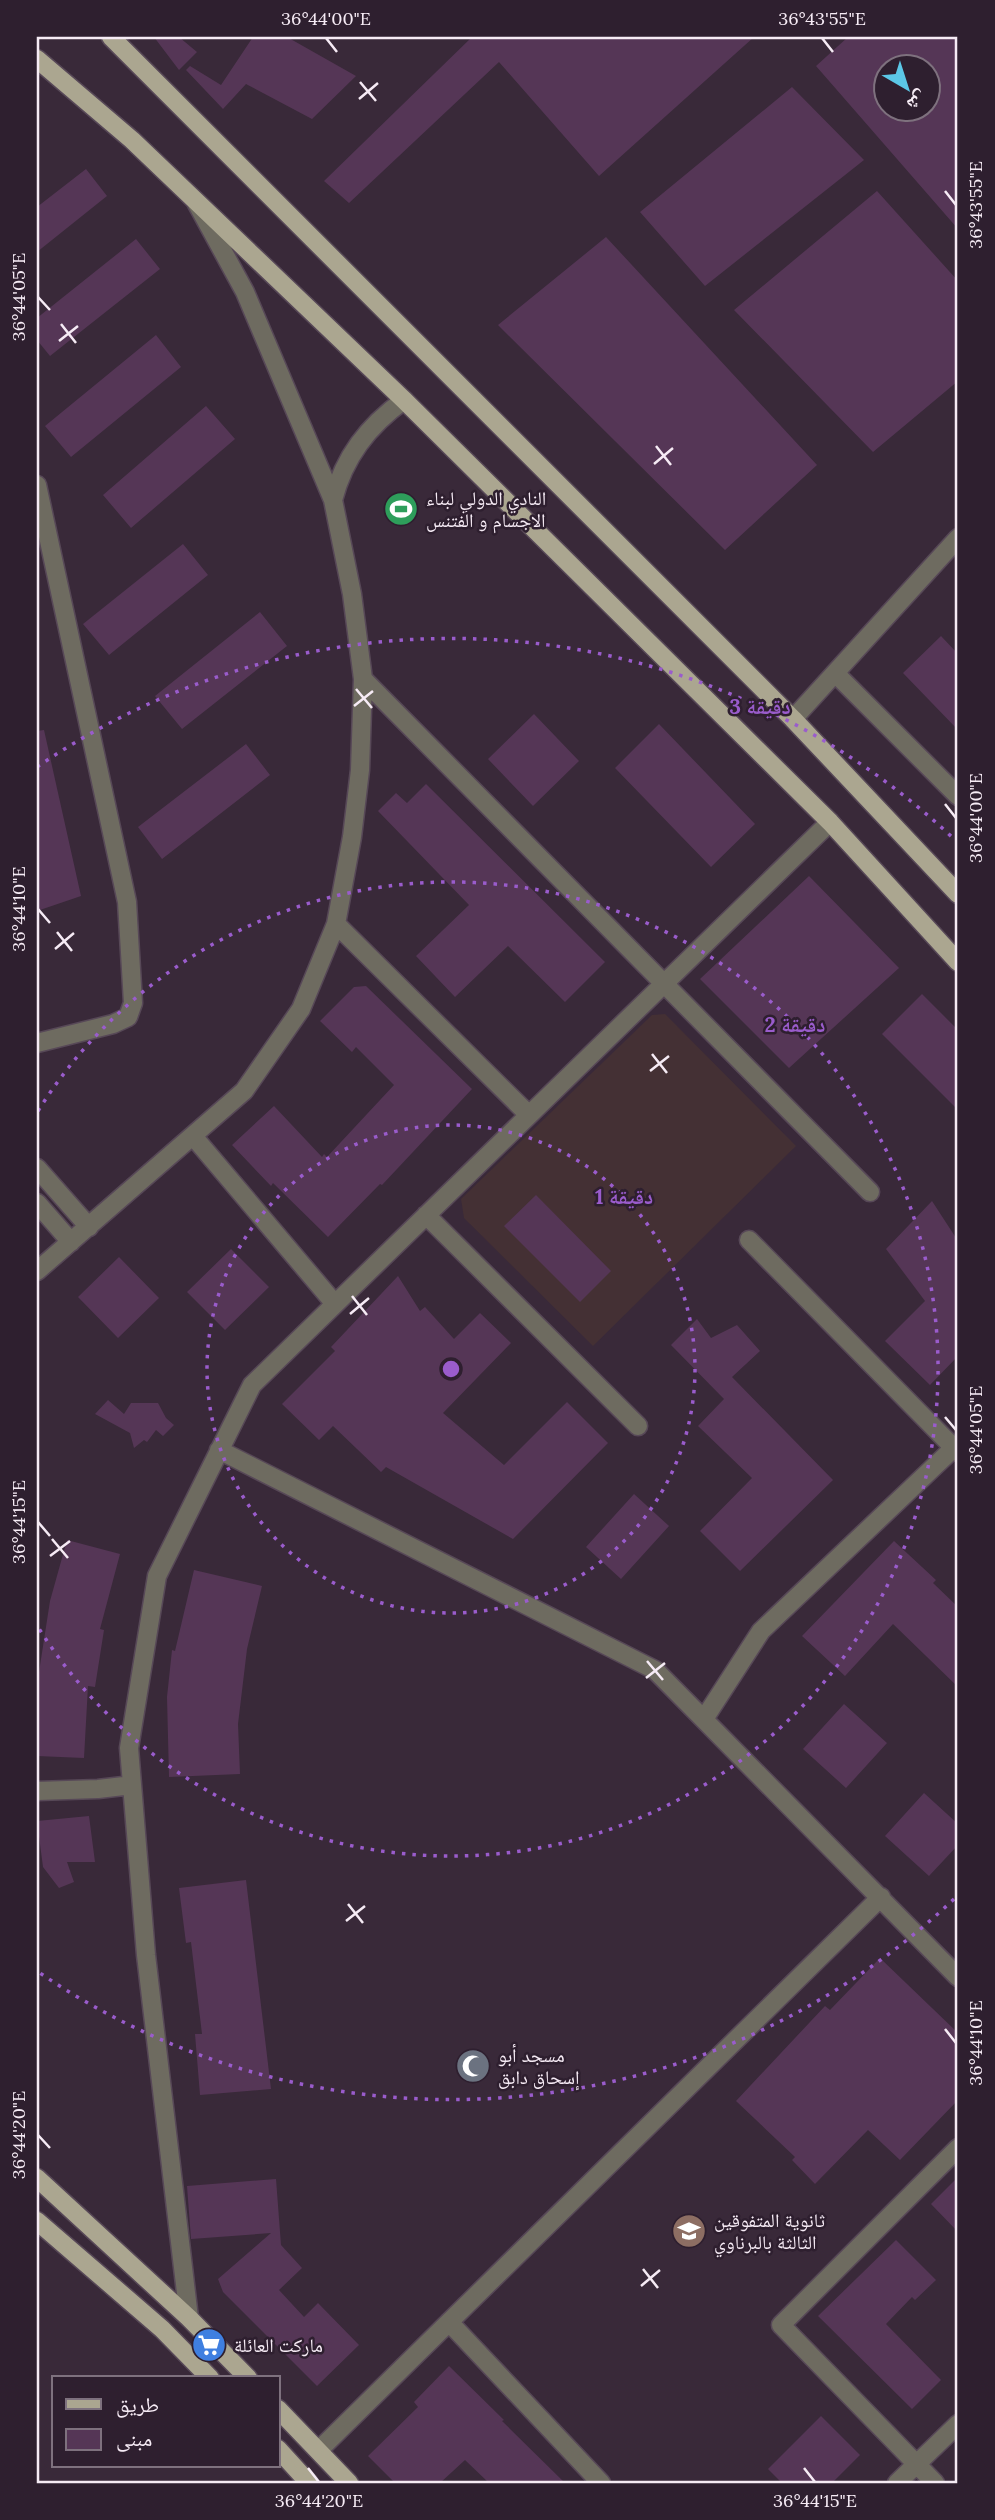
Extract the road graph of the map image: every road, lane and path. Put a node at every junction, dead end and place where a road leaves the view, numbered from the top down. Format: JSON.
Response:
{"nodes":[{"id":1,"x":111,"y":37,"type":"edge"},
{"id":2,"x":37,"y":59,"type":"edge"},
{"id":3,"x":196,"y":202,"type":"junction"},
{"id":4,"x":404,"y":400,"type":"junction"},
{"id":5,"x":37,"y":485,"type":"edge"},
{"id":6,"x":333,"y":500,"type":"junction"},
{"id":7,"x":958,"y":538,"type":"edge"},
{"id":8,"x":836,"y":674,"type":"junction"},
{"id":9,"x":363,"y":679,"type":"junction"},
{"id":10,"x":793,"y":719,"type":"junction"},
{"id":11,"x":958,"y":796,"type":"edge"},
{"id":12,"x":830,"y":822,"type":"junction"},
{"id":13,"x":958,"y":894,"type":"edge"},
{"id":14,"x":336,"y":924,"type":"junction"},
{"id":15,"x":958,"y":962,"type":"edge"},
{"id":16,"x":662,"y":985,"type":"junction"},
{"id":17,"x":37,"y":1043,"type":"edge"},
{"id":18,"x":529,"y":1115,"type":"junction"},
{"id":19,"x":193,"y":1136,"type":"junction"},
{"id":20,"x":37,"y":1168,"type":"edge"},
{"id":21,"x":870,"y":1192,"type":"dead end"},
{"id":22,"x":37,"y":1203,"type":"edge"},
{"id":23,"x":426,"y":1215,"type":"junction"},
{"id":24,"x":89,"y":1227,"type":"junction"},
{"id":25,"x":749,"y":1240,"type":"dead end"},
{"id":26,"x":71,"y":1242,"type":"junction"},
{"id":27,"x":37,"y":1272,"type":"edge"},
{"id":28,"x":335,"y":1304,"type":"junction"},
{"id":29,"x":638,"y":1426,"type":"dead end"},
{"id":30,"x":957,"y":1448,"type":"edge"},
{"id":31,"x":219,"y":1450,"type":"junction"},
{"id":32,"x":704,"y":1719,"type":"junction"},
{"id":33,"x":132,"y":1785,"type":"junction"},
{"id":34,"x":37,"y":1791,"type":"edge"},
{"id":35,"x":881,"y":1897,"type":"junction"},
{"id":36,"x":958,"y":1977,"type":"edge"},
{"id":37,"x":958,"y":2148,"type":"edge"},
{"id":38,"x":37,"y":2178,"type":"edge"},
{"id":39,"x":37,"y":2221,"type":"edge"},
{"id":40,"x":189,"y":2318,"type":"junction"},
{"id":41,"x":449,"y":2322,"type":"junction"},
{"id":42,"x":208,"y":2376,"type":"edge"},
{"id":43,"x":246,"y":2376,"type":"edge"},
{"id":44,"x":280,"y":2411,"type":"edge"},
{"id":45,"x":958,"y":2424,"type":"edge"},
{"id":46,"x":280,"y":2451,"type":"edge"},
{"id":47,"x":319,"y":2451,"type":"junction"},
{"id":48,"x":917,"y":2463,"type":"junction"},
{"id":49,"x":309,"y":2483,"type":"edge"},
{"id":50,"x":349,"y":2483,"type":"edge"},
{"id":51,"x":601,"y":2483,"type":"edge"},
{"id":52,"x":897,"y":2483,"type":"edge"},
{"id":53,"x":935,"y":2483,"type":"edge"}],
"edges":[{"from":1,"to":10,"type":"main road"},
{"from":2,"to":3,"type":"main road"},
{"from":3,"to":4,"type":"main road"},
{"from":3,"to":6,"type":"street"},
{"from":4,"to":6,"type":"street"},
{"from":4,"to":12,"type":"main road"},
{"from":5,"to":17,"type":"street"},
{"from":6,"to":9,"type":"street"},
{"from":7,"to":8,"type":"street"},
{"from":8,"to":10,"type":"street"},
{"from":8,"to":11,"type":"street"},
{"from":9,"to":14,"type":"street"},
{"from":9,"to":16,"type":"street"},
{"from":10,"to":13,"type":"main road"},
{"from":12,"to":15,"type":"main road"},
{"from":12,"to":16,"type":"street"},
{"from":14,"to":18,"type":"street"},
{"from":14,"to":19,"type":"street"},
{"from":16,"to":18,"type":"street"},
{"from":16,"to":21,"type":"street"},
{"from":18,"to":23,"type":"street"},
{"from":19,"to":24,"type":"street"},
{"from":19,"to":28,"type":"street"},
{"from":20,"to":24,"type":"street"},
{"from":22,"to":26,"type":"street"},
{"from":23,"to":28,"type":"street"},
{"from":23,"to":29,"type":"street"},
{"from":24,"to":26,"type":"street"},
{"from":25,"to":30,"type":"street"},
{"from":26,"to":27,"type":"street"},
{"from":28,"to":31,"type":"street"},
{"from":30,"to":32,"type":"street"},
{"from":31,"to":32,"type":"street"},
{"from":31,"to":33,"type":"street"},
{"from":32,"to":35,"type":"street"},
{"from":33,"to":34,"type":"street"},
{"from":33,"to":40,"type":"street"},
{"from":35,"to":36,"type":"street"},
{"from":35,"to":41,"type":"street"},
{"from":37,"to":48,"type":"street"},
{"from":38,"to":40,"type":"main road"},
{"from":39,"to":42,"type":"main road"},
{"from":40,"to":43,"type":"main road"},
{"from":41,"to":47,"type":"street"},
{"from":41,"to":51,"type":"street"},
{"from":44,"to":47,"type":"main road"},
{"from":45,"to":48,"type":"street"},
{"from":46,"to":49,"type":"main road"},
{"from":47,"to":50,"type":"main road"},
{"from":48,"to":52,"type":"street"},
{"from":48,"to":53,"type":"street"}]}
